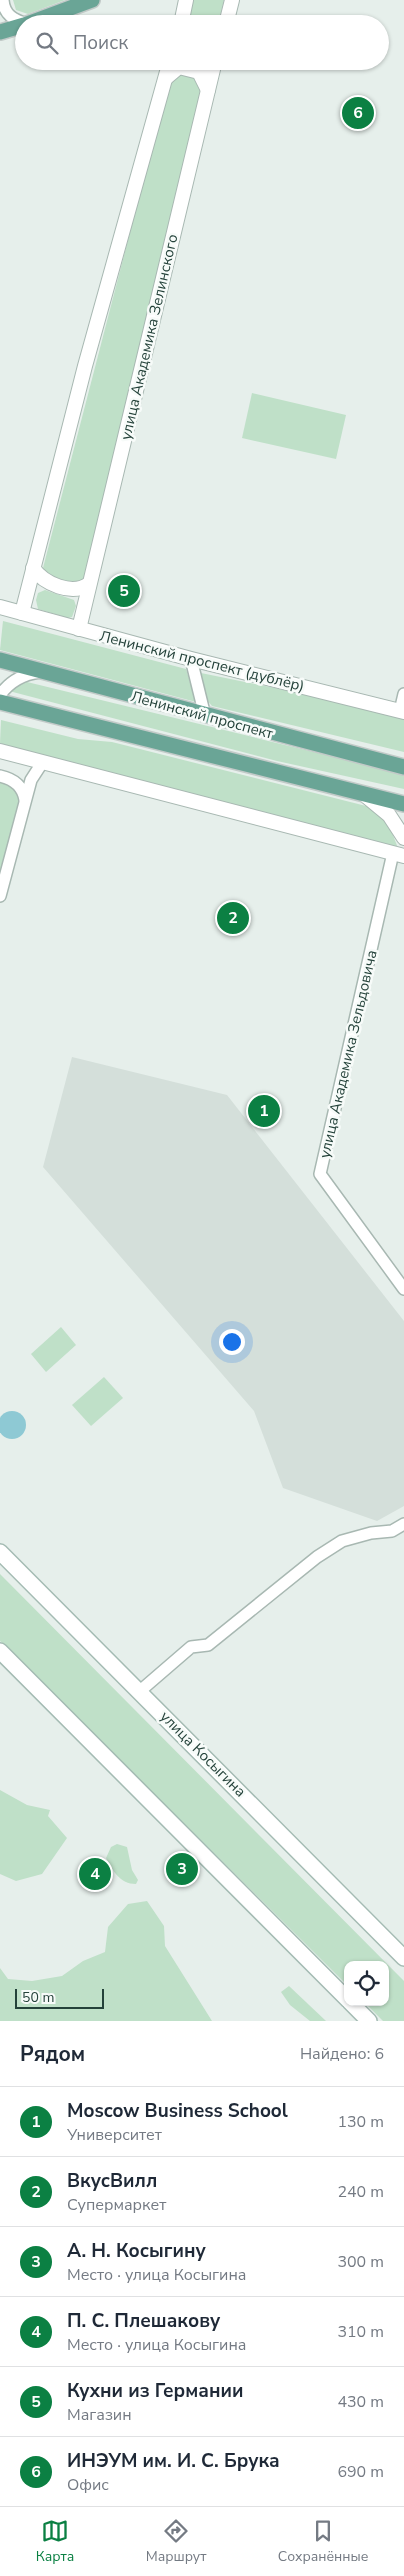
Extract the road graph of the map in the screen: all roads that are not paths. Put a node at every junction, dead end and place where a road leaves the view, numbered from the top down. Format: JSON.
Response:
{"nodes":[{"id":1,"x":3,"y":0,"type":"edge"},
{"id":2,"x":92,"y":0,"type":"edge"},
{"id":3,"x":186,"y":0,"type":"edge"},
{"id":4,"x":232,"y":0,"type":"edge"},
{"id":5,"x":51,"y":15,"type":"edge"},
{"id":6,"x":183,"y":15,"type":"edge"},
{"id":7,"x":228,"y":15,"type":"edge"},
{"id":8,"x":15,"y":18,"type":"edge"},
{"id":9,"x":15,"y":27,"type":"edge"},
{"id":10,"x":0,"y":32,"type":"edge"},
{"id":11,"x":168,"y":70,"type":"edge"},
{"id":12,"x":176,"y":70,"type":"edge"},
{"id":13,"x":191,"y":70,"type":"edge"},
{"id":14,"x":213,"y":70,"type":"edge"},
{"id":15,"x":166,"y":78,"type":"junction"},
{"id":16,"x":208,"y":90,"type":"junction"},
{"id":17,"x":34,"y":568,"type":"junction"},
{"id":18,"x":89,"y":584,"type":"junction"},
{"id":19,"x":0,"y":607,"type":"edge"},
{"id":20,"x":22,"y":613,"type":"junction"},
{"id":21,"x":80,"y":629,"type":"junction"},
{"id":22,"x":0,"y":660,"type":"edge"},
{"id":23,"x":191,"y":660,"type":"junction"},
{"id":24,"x":42,"y":672,"type":"junction"},
{"id":25,"x":404,"y":694,"type":"edge"},
{"id":26,"x":0,"y":695,"type":"edge"},
{"id":27,"x":0,"y":702,"type":"edge"},
{"id":28,"x":402,"y":711,"type":"edge"},
{"id":29,"x":205,"y":716,"type":"junction"},
{"id":30,"x":0,"y":751,"type":"edge"},
{"id":31,"x":42,"y":763,"type":"junction"},
{"id":32,"x":404,"y":767,"type":"edge"},
{"id":33,"x":0,"y":776,"type":"edge"},
{"id":34,"x":363,"y":794,"type":"junction"},
{"id":35,"x":25,"y":800,"type":"junction"},
{"id":36,"x":404,"y":804,"type":"edge"},
{"id":37,"x":404,"y":838,"type":"edge"},
{"id":38,"x":399,"y":855,"type":"edge"},
{"id":39,"x":0,"y":896,"type":"edge"},
{"id":40,"x":404,"y":1289,"type":"edge"},
{"id":41,"x":404,"y":1524,"type":"edge"},
{"id":42,"x":0,"y":1552,"type":"edge"},
{"id":43,"x":0,"y":1651,"type":"edge"},
{"id":44,"x":140,"y":1691,"type":"junction"},
{"id":45,"x":404,"y":1958,"type":"edge"},
{"id":46,"x":344,"y":1996,"type":"edge"},
{"id":47,"x":354,"y":2006,"type":"edge"},
{"id":48,"x":369,"y":2021,"type":"edge"}],
"edges":[{"from":1,"to":8,"type":"street"},
{"from":2,"to":5,"type":"main road"},
{"from":3,"to":6,"type":"street"},
{"from":4,"to":7,"type":"street"},
{"from":9,"to":10,"type":"main road"},
{"from":11,"to":15,"type":"street"},
{"from":12,"to":15,"type":"street"},
{"from":13,"to":16,"type":"street"},
{"from":14,"to":16,"type":"street","name":"улица Академика Зелинского"},
{"from":15,"to":17,"type":"street"},
{"from":16,"to":18,"type":"street","name":"улица Академика Зелинского"},
{"from":17,"to":18,"type":"street"},
{"from":17,"to":20,"type":"street"},
{"from":18,"to":21,"type":"street","name":"улица Академика Зелинского"},
{"from":19,"to":20,"type":"street","name":"Ленинский проспект (дублёр)"},
{"from":20,"to":21,"type":"street","name":"Ленинский проспект (дублёр)"},
{"from":21,"to":23,"type":"street","name":"Ленинский проспект (дублёр)"},
{"from":22,"to":24,"type":"main road","name":"Ленинский проспект"},
{"from":23,"to":28,"type":"street","name":"Ленинский проспект (дублёр)"},
{"from":23,"to":29,"type":"street"},
{"from":24,"to":26,"type":"street"},
{"from":24,"to":29,"type":"main road","name":"Ленинский проспект"},
{"from":25,"to":28,"type":"street"},
{"from":27,"to":34,"type":"main road"},
{"from":29,"to":32,"type":"main road","name":"Ленинский проспект"},
{"from":30,"to":31,"type":"street"},
{"from":31,"to":35,"type":"street"},
{"from":31,"to":38,"type":"street"},
{"from":33,"to":35,"type":"street"},
{"from":34,"to":36,"type":"main road"},
{"from":34,"to":37,"type":"street"},
{"from":35,"to":39,"type":"street"},
{"from":38,"to":40,"type":"street","name":"улица Академика Зельдовича"},
{"from":41,"to":44,"type":"street"},
{"from":42,"to":44,"type":"main road","name":"улица Косыгина"},
{"from":43,"to":46,"type":"main road"},
{"from":44,"to":45,"type":"main road","name":"улица Косыгина"},
{"from":47,"to":48,"type":"main road"}]}
